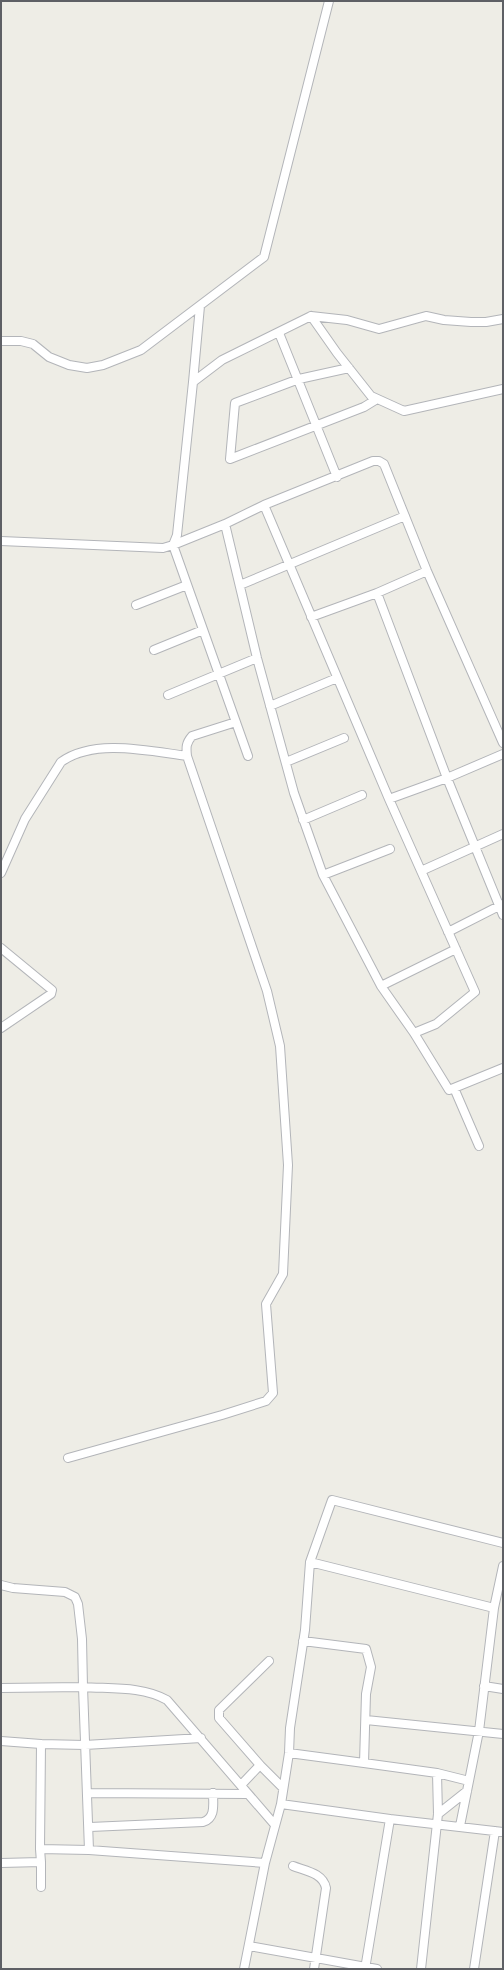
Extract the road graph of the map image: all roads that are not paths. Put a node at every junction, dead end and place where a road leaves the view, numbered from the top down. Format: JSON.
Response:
{"nodes":[{"id":1,"x":329,"y":1,"type":"edge"},
{"id":2,"x":200,"y":306,"type":"junction"},
{"id":3,"x":311,"y":316,"type":"junction"},
{"id":4,"x":503,"y":319,"type":"edge"},
{"id":5,"x":278,"y":333,"type":"junction"},
{"id":6,"x":1,"y":341,"type":"edge"},
{"id":7,"x":349,"y":368,"type":"junction"},
{"id":8,"x":299,"y":379,"type":"junction"},
{"id":9,"x":194,"y":382,"type":"junction"},
{"id":10,"x":503,"y":389,"type":"edge"},
{"id":11,"x":377,"y":399,"type":"junction"},
{"id":12,"x":317,"y":425,"type":"junction"},
{"id":13,"x":338,"y":477,"type":"junction"},
{"id":14,"x":264,"y":505,"type":"junction"},
{"id":15,"x":405,"y":516,"type":"junction"},
{"id":16,"x":225,"y":524,"type":"junction"},
{"id":17,"x":1,"y":541,"type":"edge"},
{"id":18,"x":173,"y":545,"type":"junction"},
{"id":19,"x":290,"y":564,"type":"junction"},
{"id":20,"x":427,"y":571,"type":"junction"},
{"id":21,"x":187,"y":585,"type":"junction"},
{"id":22,"x":240,"y":585,"type":"junction"},
{"id":23,"x":377,"y":593,"type":"junction"},
{"id":24,"x":136,"y":605,"type":"dead end"},
{"id":25,"x":310,"y":617,"type":"junction"},
{"id":26,"x":203,"y":630,"type":"junction"},
{"id":27,"x":154,"y":650,"type":"dead end"},
{"id":28,"x":257,"y":658,"type":"junction"},
{"id":29,"x":219,"y":674,"type":"junction"},
{"id":30,"x":337,"y":678,"type":"junction"},
{"id":31,"x":168,"y":695,"type":"dead end"},
{"id":32,"x":270,"y":706,"type":"junction"},
{"id":33,"x":236,"y":722,"type":"junction"},
{"id":34,"x":501,"y":730,"type":"edge"},
{"id":35,"x":344,"y":738,"type":"dead end"},
{"id":36,"x":503,"y":743,"type":"edge"},
{"id":37,"x":503,"y":754,"type":"edge"},
{"id":38,"x":187,"y":756,"type":"junction"},
{"id":39,"x":248,"y":756,"type":"dead end"},
{"id":40,"x":286,"y":762,"type":"junction"},
{"id":41,"x":447,"y":778,"type":"junction"},
{"id":42,"x":362,"y":795,"type":"dead end"},
{"id":43,"x":389,"y":799,"type":"junction"},
{"id":44,"x":303,"y":820,"type":"junction"},
{"id":45,"x":503,"y":834,"type":"edge"},
{"id":46,"x":475,"y":846,"type":"junction"},
{"id":47,"x":390,"y":849,"type":"dead end"},
{"id":48,"x":421,"y":871,"type":"junction"},
{"id":49,"x":1,"y":873,"type":"edge"},
{"id":50,"x":323,"y":876,"type":"junction"},
{"id":51,"x":501,"y":905,"type":"edge"},
{"id":52,"x":503,"y":915,"type":"edge"},
{"id":53,"x":448,"y":932,"type":"junction"},
{"id":54,"x":1,"y":948,"type":"edge"},
{"id":55,"x":456,"y":950,"type":"junction"},
{"id":56,"x":381,"y":986,"type":"junction"},
{"id":57,"x":1,"y":1028,"type":"edge"},
{"id":58,"x":414,"y":1033,"type":"junction"},
{"id":59,"x":502,"y":1070,"type":"edge"},
{"id":60,"x":454,"y":1088,"type":"junction"},
{"id":61,"x":480,"y":1146,"type":"dead end"},
{"id":62,"x":68,"y":1458,"type":"dead end"},
{"id":63,"x":503,"y":1543,"type":"edge"},
{"id":64,"x":310,"y":1562,"type":"junction"},
{"id":65,"x":503,"y":1566,"type":"edge"},
{"id":66,"x":1,"y":1585,"type":"edge"},
{"id":67,"x":494,"y":1608,"type":"junction"},
{"id":68,"x":303,"y":1641,"type":"junction"},
{"id":69,"x":269,"y":1661,"type":"dead end"},
{"id":70,"x":484,"y":1686,"type":"junction"},
{"id":71,"x":83,"y":1687,"type":"junction"},
{"id":72,"x":1,"y":1688,"type":"edge"},
{"id":73,"x":503,"y":1689,"type":"edge"},
{"id":74,"x":366,"y":1720,"type":"junction"},
{"id":75,"x":479,"y":1731,"type":"junction"},
{"id":76,"x":503,"y":1734,"type":"edge"},
{"id":77,"x":201,"y":1738,"type":"junction"},
{"id":78,"x":1,"y":1741,"type":"edge"},
{"id":79,"x":41,"y":1744,"type":"junction"},
{"id":80,"x":85,"y":1745,"type":"junction"},
{"id":81,"x":289,"y":1753,"type":"junction"},
{"id":82,"x":364,"y":1763,"type":"junction"},
{"id":83,"x":260,"y":1765,"type":"junction"},
{"id":84,"x":438,"y":1773,"type":"junction"},
{"id":85,"x":469,"y":1781,"type":"junction"},
{"id":86,"x":242,"y":1784,"type":"junction"},
{"id":87,"x":283,"y":1788,"type":"junction"},
{"id":88,"x":467,"y":1791,"type":"junction"},
{"id":89,"x":88,"y":1793,"type":"junction"},
{"id":90,"x":214,"y":1793,"type":"junction"},
{"id":91,"x":248,"y":1794,"type":"junction"},
{"id":92,"x":281,"y":1804,"type":"junction"},
{"id":93,"x":438,"y":1814,"type":"junction"},
{"id":94,"x":390,"y":1819,"type":"junction"},
{"id":95,"x":275,"y":1825,"type":"junction"},
{"id":96,"x":437,"y":1825,"type":"junction"},
{"id":97,"x":460,"y":1826,"type":"junction"},
{"id":98,"x":90,"y":1827,"type":"junction"},
{"id":99,"x":499,"y":1832,"type":"edge"},
{"id":100,"x":40,"y":1849,"type":"junction"},
{"id":101,"x":89,"y":1850,"type":"junction"},
{"id":102,"x":41,"y":1862,"type":"junction"},
{"id":103,"x":1,"y":1863,"type":"edge"},
{"id":104,"x":265,"y":1863,"type":"junction"},
{"id":105,"x":293,"y":1866,"type":"dead end"},
{"id":106,"x":41,"y":1887,"type":"dead end"},
{"id":107,"x":249,"y":1946,"type":"junction"},
{"id":108,"x":315,"y":1958,"type":"junction"},
{"id":109,"x":365,"y":1968,"type":"edge"},
{"id":110,"x":244,"y":1969,"type":"edge"},
{"id":111,"x":314,"y":1969,"type":"edge"},
{"id":112,"x":377,"y":1969,"type":"edge"},
{"id":113,"x":421,"y":1969,"type":"edge"},
{"id":114,"x":474,"y":1969,"type":"edge"}],
"edges":[{"from":1,"to":2,"type":"street"},
{"from":2,"to":6,"type":"street"},
{"from":2,"to":9,"type":"street"},
{"from":3,"to":4,"type":"street"},
{"from":3,"to":5,"type":"street"},
{"from":3,"to":7,"type":"street"},
{"from":5,"to":8,"type":"street"},
{"from":5,"to":9,"type":"street"},
{"from":7,"to":8,"type":"street"},
{"from":7,"to":11,"type":"street"},
{"from":8,"to":12,"type":"street"},
{"from":8,"to":12,"type":"street"},
{"from":9,"to":18,"type":"street"},
{"from":10,"to":11,"type":"street"},
{"from":11,"to":12,"type":"street"},
{"from":12,"to":13,"type":"street"},
{"from":13,"to":14,"type":"street"},
{"from":13,"to":15,"type":"street"},
{"from":14,"to":16,"type":"street"},
{"from":14,"to":19,"type":"street"},
{"from":15,"to":19,"type":"street"},
{"from":15,"to":20,"type":"street"},
{"from":16,"to":18,"type":"street"},
{"from":16,"to":22,"type":"street"},
{"from":17,"to":18,"type":"street"},
{"from":18,"to":21,"type":"street"},
{"from":19,"to":22,"type":"street"},
{"from":19,"to":25,"type":"street"},
{"from":20,"to":23,"type":"street"},
{"from":20,"to":34,"type":"street"},
{"from":21,"to":24,"type":"street"},
{"from":21,"to":26,"type":"street"},
{"from":22,"to":28,"type":"street"},
{"from":23,"to":25,"type":"street"},
{"from":23,"to":41,"type":"street"},
{"from":25,"to":30,"type":"street"},
{"from":26,"to":27,"type":"street"},
{"from":26,"to":29,"type":"street"},
{"from":28,"to":29,"type":"street"},
{"from":28,"to":32,"type":"street"},
{"from":29,"to":31,"type":"street"},
{"from":29,"to":33,"type":"street"},
{"from":30,"to":32,"type":"street"},
{"from":30,"to":43,"type":"street"},
{"from":32,"to":40,"type":"street"},
{"from":33,"to":38,"type":"street"},
{"from":33,"to":39,"type":"street"},
{"from":34,"to":36,"type":"street"},
{"from":35,"to":40,"type":"street"},
{"from":37,"to":41,"type":"street"},
{"from":38,"to":49,"type":"street"},
{"from":38,"to":62,"type":"street"},
{"from":40,"to":44,"type":"street"},
{"from":41,"to":43,"type":"street"},
{"from":41,"to":46,"type":"street"},
{"from":42,"to":44,"type":"street"},
{"from":43,"to":48,"type":"street"},
{"from":44,"to":50,"type":"street"},
{"from":45,"to":46,"type":"street"},
{"from":46,"to":48,"type":"street"},
{"from":46,"to":51,"type":"street"},
{"from":47,"to":50,"type":"street"},
{"from":48,"to":53,"type":"street"},
{"from":50,"to":56,"type":"street"},
{"from":51,"to":52,"type":"street"},
{"from":51,"to":53,"type":"street"},
{"from":53,"to":55,"type":"street"},
{"from":54,"to":57,"type":"street"},
{"from":55,"to":56,"type":"street"},
{"from":55,"to":58,"type":"street"},
{"from":56,"to":58,"type":"street"},
{"from":58,"to":60,"type":"street"},
{"from":59,"to":60,"type":"street"},
{"from":60,"to":61,"type":"street"},
{"from":63,"to":64,"type":"street"},
{"from":64,"to":67,"type":"street"},
{"from":64,"to":68,"type":"street"},
{"from":65,"to":67,"type":"street"},
{"from":66,"to":71,"type":"street"},
{"from":67,"to":70,"type":"street"},
{"from":68,"to":74,"type":"street"},
{"from":68,"to":81,"type":"street"},
{"from":69,"to":83,"type":"street"},
{"from":70,"to":73,"type":"street"},
{"from":70,"to":75,"type":"street"},
{"from":71,"to":72,"type":"street"},
{"from":71,"to":77,"type":"street"},
{"from":71,"to":80,"type":"street"},
{"from":74,"to":75,"type":"street"},
{"from":74,"to":82,"type":"street"},
{"from":75,"to":76,"type":"street"},
{"from":75,"to":85,"type":"street"},
{"from":77,"to":80,"type":"street"},
{"from":77,"to":86,"type":"street"},
{"from":78,"to":79,"type":"street"},
{"from":79,"to":80,"type":"street"},
{"from":79,"to":100,"type":"street"},
{"from":80,"to":89,"type":"street"},
{"from":81,"to":82,"type":"street"},
{"from":81,"to":87,"type":"street"},
{"from":82,"to":84,"type":"street"},
{"from":83,"to":86,"type":"street"},
{"from":83,"to":87,"type":"street"},
{"from":84,"to":85,"type":"street"},
{"from":84,"to":93,"type":"street"},
{"from":85,"to":88,"type":"street"},
{"from":86,"to":91,"type":"street"},
{"from":87,"to":92,"type":"street"},
{"from":88,"to":93,"type":"street"},
{"from":88,"to":97,"type":"street"},
{"from":89,"to":90,"type":"street"},
{"from":89,"to":98,"type":"street"},
{"from":90,"to":91,"type":"street"},
{"from":90,"to":98,"type":"street"},
{"from":91,"to":95,"type":"street"},
{"from":92,"to":94,"type":"street"},
{"from":92,"to":95,"type":"street"},
{"from":93,"to":96,"type":"street"},
{"from":94,"to":96,"type":"street"},
{"from":94,"to":109,"type":"street"},
{"from":95,"to":104,"type":"street"},
{"from":96,"to":97,"type":"street"},
{"from":96,"to":113,"type":"street"},
{"from":97,"to":99,"type":"street"},
{"from":98,"to":101,"type":"street"},
{"from":99,"to":114,"type":"street"},
{"from":100,"to":101,"type":"street"},
{"from":100,"to":102,"type":"street"},
{"from":101,"to":104,"type":"street"},
{"from":102,"to":103,"type":"street"},
{"from":102,"to":106,"type":"street"},
{"from":104,"to":107,"type":"street"},
{"from":105,"to":108,"type":"street"},
{"from":107,"to":108,"type":"street"},
{"from":107,"to":110,"type":"street"},
{"from":108,"to":109,"type":"street"},
{"from":108,"to":111,"type":"street"},
{"from":109,"to":112,"type":"street"}]}
